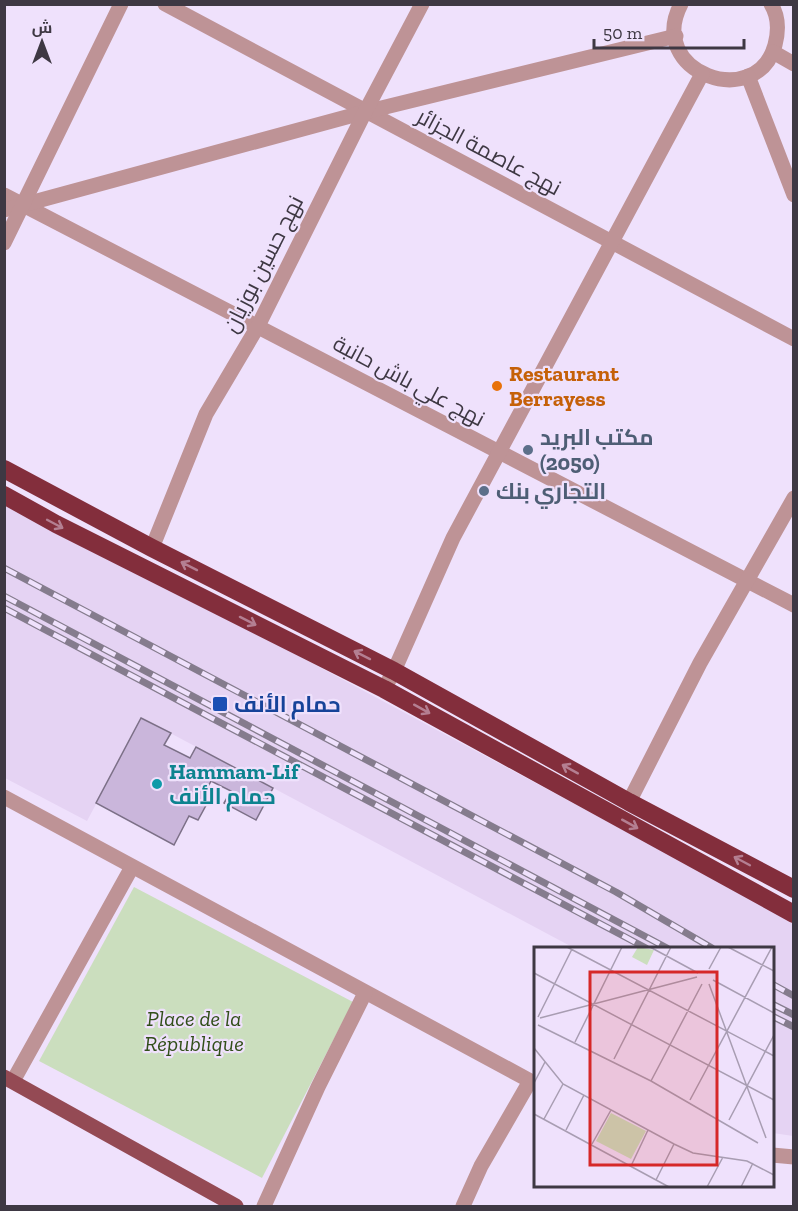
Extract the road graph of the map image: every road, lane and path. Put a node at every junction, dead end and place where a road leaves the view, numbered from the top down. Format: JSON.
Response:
{"nodes":[{"id":1,"x":121,"y":4,"type":"edge"},
{"id":2,"x":165,"y":4,"type":"edge"},
{"id":3,"x":422,"y":4,"type":"edge"},
{"id":4,"x":771,"y":4,"type":"edge"},
{"id":5,"x":679,"y":5,"type":"edge"},
{"id":6,"x":676,"y":36,"type":"junction"},
{"id":7,"x":773,"y":52,"type":"junction"},
{"id":8,"x":794,"y":64,"type":"edge"},
{"id":9,"x":702,"y":74,"type":"junction"},
{"id":10,"x":748,"y":76,"type":"junction"},
{"id":11,"x":365,"y":112,"type":"junction"},
{"id":12,"x":4,"y":195,"type":"edge"},
{"id":13,"x":794,"y":195,"type":"edge"},
{"id":14,"x":23,"y":205,"type":"junction"},
{"id":15,"x":4,"y":210,"type":"edge"},
{"id":16,"x":4,"y":243,"type":"edge"},
{"id":17,"x":612,"y":243,"type":"junction"},
{"id":18,"x":258,"y":326,"type":"junction"},
{"id":19,"x":794,"y":339,"type":"edge"},
{"id":20,"x":499,"y":453,"type":"junction"},
{"id":21,"x":4,"y":469,"type":"edge"},
{"id":22,"x":4,"y":495,"type":"edge"},
{"id":23,"x":794,"y":498,"type":"edge"},
{"id":24,"x":152,"y":548,"type":"junction"},
{"id":25,"x":748,"y":580,"type":"junction"},
{"id":26,"x":794,"y":605,"type":"edge"},
{"id":27,"x":394,"y":671,"type":"junction"},
{"id":28,"x":384,"y":688,"type":"junction"},
{"id":29,"x":4,"y":797,"type":"edge"},
{"id":30,"x":630,"y":802,"type":"junction"},
{"id":31,"x":132,"y":867,"type":"junction"},
{"id":32,"x":794,"y":889,"type":"edge"},
{"id":33,"x":794,"y":914,"type":"edge"},
{"id":34,"x":365,"y":993,"type":"junction"},
{"id":35,"x":9,"y":1079,"type":"edge"},
{"id":36,"x":533,"y":1082,"type":"edge"},
{"id":37,"x":774,"y":1155,"type":"edge"},
{"id":38,"x":794,"y":1157,"type":"edge"},
{"id":39,"x":236,"y":1206,"type":"edge"},
{"id":40,"x":264,"y":1206,"type":"edge"},
{"id":41,"x":463,"y":1206,"type":"edge"}],
"edges":[{"from":1,"to":14,"type":"street"},
{"from":2,"to":11,"type":"street","name":"نهج عاصمة الجزائر"},
{"from":3,"to":11,"type":"street","name":"نهج حسين بوزيان"},
{"from":4,"to":7,"type":"street"},
{"from":5,"to":6,"type":"street"},
{"from":6,"to":9,"type":"street"},
{"from":6,"to":11,"type":"street"},
{"from":7,"to":8,"type":"street"},
{"from":7,"to":10,"type":"street"},
{"from":9,"to":10,"type":"street"},
{"from":9,"to":17,"type":"street"},
{"from":10,"to":13,"type":"street"},
{"from":11,"to":14,"type":"street"},
{"from":11,"to":17,"type":"street","name":"نهج عاصمة الجزائر"},
{"from":11,"to":18,"type":"street","name":"نهج حسين بوزيان"},
{"from":12,"to":14,"type":"street","name":"نهج علي باش حانبة"},
{"from":14,"to":15,"type":"street"},
{"from":14,"to":16,"type":"street"},
{"from":14,"to":18,"type":"street","name":"نهج علي باش حانبة"},
{"from":17,"to":19,"type":"street","name":"نهج عاصمة الجزائر"},
{"from":17,"to":20,"type":"street"},
{"from":18,"to":20,"type":"street","name":"نهج علي باش حانبة"},
{"from":18,"to":24,"type":"street","name":"نهج حسين بوزيان"},
{"from":20,"to":25,"type":"street","name":"نهج علي باش حانبة"},
{"from":20,"to":27,"type":"street"},
{"from":21,"to":24,"type":"highway"},
{"from":22,"to":28,"type":"highway","one_way":true},
{"from":23,"to":25,"type":"street"},
{"from":27,"to":24,"type":"highway","one_way":true},
{"from":25,"to":26,"type":"street","name":"نهج علي باش حانبة"},
{"from":25,"to":30,"type":"street"},
{"from":27,"to":28,"type":"street"},
{"from":30,"to":27,"type":"highway","one_way":true},
{"from":28,"to":33,"type":"highway","one_way":true},
{"from":29,"to":31,"type":"street"},
{"from":32,"to":30,"type":"highway","one_way":true},
{"from":31,"to":34,"type":"street"},
{"from":31,"to":35,"type":"street"},
{"from":34,"to":36,"type":"street"},
{"from":34,"to":40,"type":"street"},
{"from":35,"to":39,"type":"main road"},
{"from":36,"to":41,"type":"street"},
{"from":37,"to":38,"type":"street"}]}
